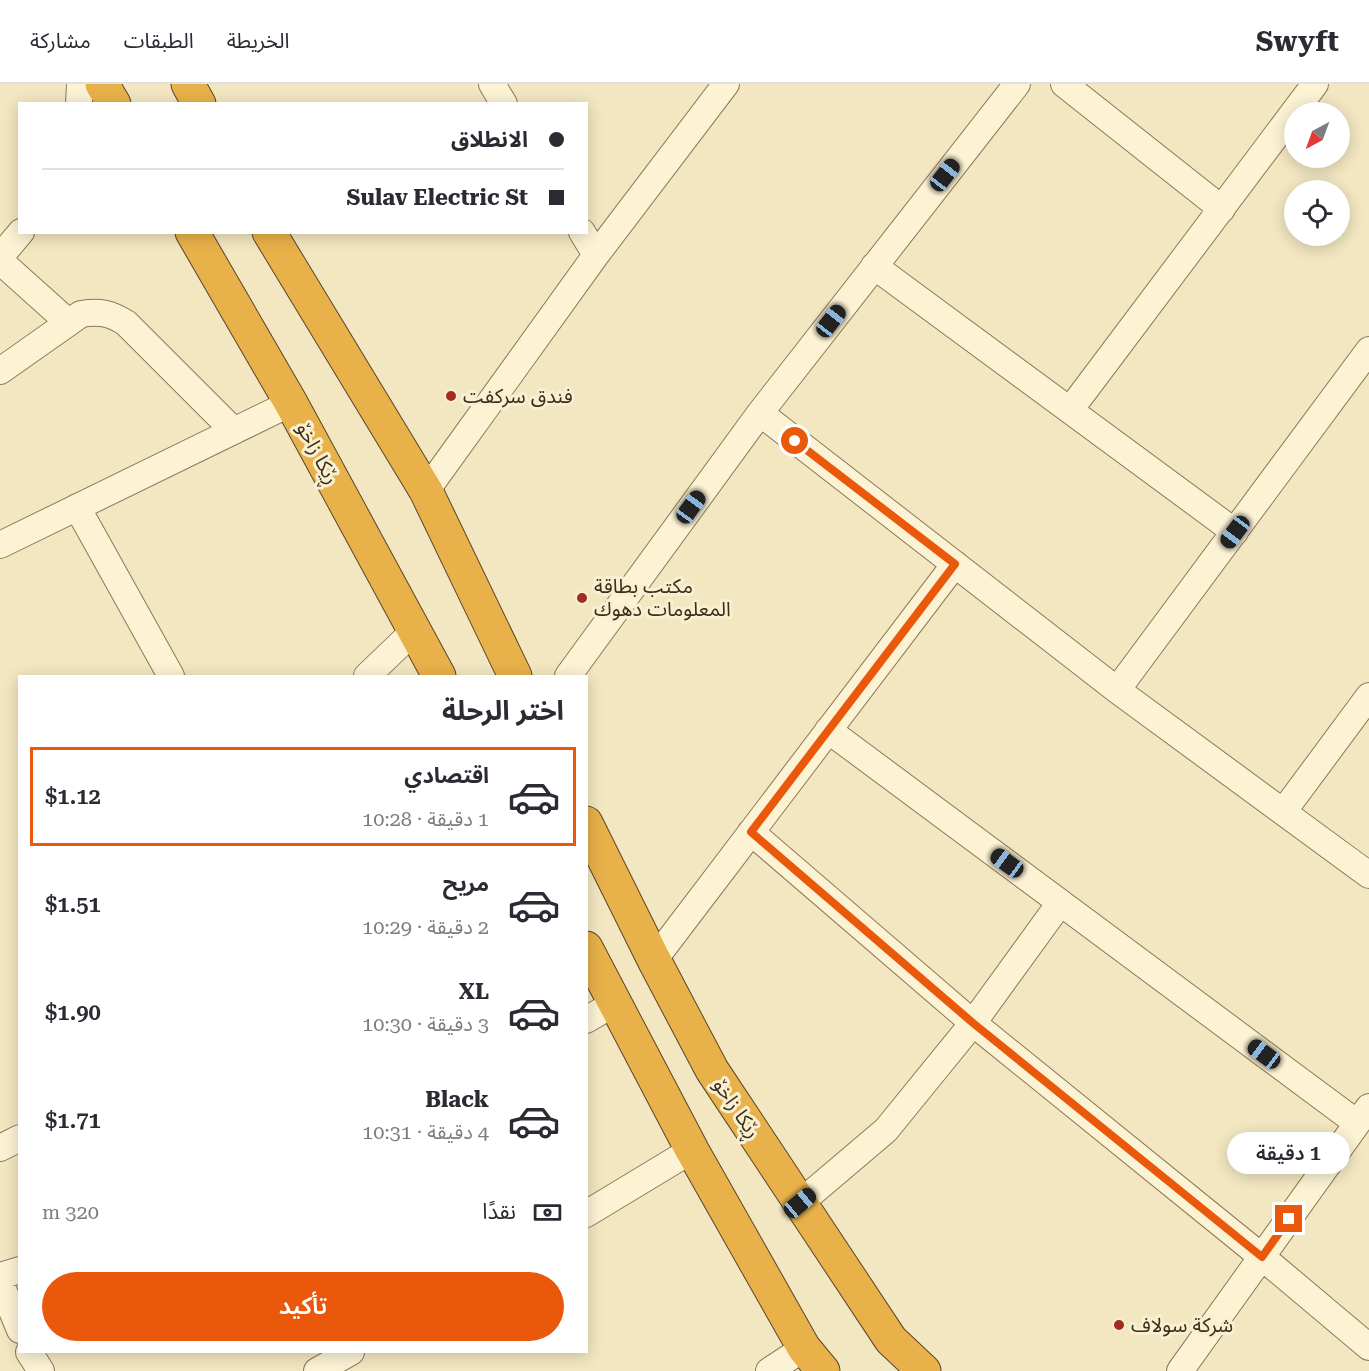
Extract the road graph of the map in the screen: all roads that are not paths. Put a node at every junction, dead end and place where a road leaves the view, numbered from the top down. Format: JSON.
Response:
{"nodes":[{"id":1,"x":81,"y":84,"type":"edge"},
{"id":2,"x":102,"y":84,"type":"edge"},
{"id":3,"x":188,"y":84,"type":"edge"},
{"id":4,"x":492,"y":84,"type":"edge"},
{"id":5,"x":726,"y":84,"type":"edge"},
{"id":6,"x":1017,"y":84,"type":"edge"},
{"id":7,"x":1064,"y":84,"type":"edge"},
{"id":8,"x":1315,"y":84,"type":"edge"},
{"id":9,"x":79,"y":102,"type":"edge"},
{"id":10,"x":113,"y":102,"type":"edge"},
{"id":11,"x":198,"y":102,"type":"edge"},
{"id":12,"x":503,"y":102,"type":"edge"},
{"id":13,"x":1222,"y":209,"type":"junction"},
{"id":14,"x":19,"y":234,"type":"edge"},
{"id":15,"x":193,"y":234,"type":"edge"},
{"id":16,"x":270,"y":234,"type":"edge"},
{"id":17,"x":583,"y":234,"type":"edge"},
{"id":18,"x":596,"y":255,"type":"junction"},
{"id":19,"x":0,"y":257,"type":"edge"},
{"id":20,"x":0,"y":261,"type":"edge"},
{"id":21,"x":874,"y":266,"type":"junction"},
{"id":22,"x":68,"y":322,"type":"junction"},
{"id":23,"x":1369,"y":350,"type":"edge"},
{"id":24,"x":0,"y":371,"type":"edge"},
{"id":25,"x":291,"y":403,"type":"junction"},
{"id":26,"x":1070,"y":410,"type":"junction"},
{"id":27,"x":760,"y":413,"type":"junction"},
{"id":28,"x":234,"y":430,"type":"junction"},
{"id":29,"x":426,"y":491,"type":"junction"},
{"id":30,"x":77,"y":507,"type":"junction"},
{"id":31,"x":1235,"y":532,"type":"junction"},
{"id":32,"x":0,"y":545,"type":"edge"},
{"id":33,"x":955,"y":564,"type":"junction"},
{"id":34,"x":414,"y":631,"type":"junction"},
{"id":35,"x":170,"y":675,"type":"edge"},
{"id":36,"x":371,"y":675,"type":"edge"},
{"id":37,"x":438,"y":675,"type":"edge"},
{"id":38,"x":515,"y":675,"type":"edge"},
{"id":39,"x":569,"y":675,"type":"edge"},
{"id":40,"x":1117,"y":690,"type":"junction"},
{"id":41,"x":1369,"y":696,"type":"edge"},
{"id":42,"x":828,"y":730,"type":"junction"},
{"id":43,"x":1283,"y":812,"type":"junction"},
{"id":44,"x":588,"y":826,"type":"edge"},
{"id":45,"x":751,"y":832,"type":"junction"},
{"id":46,"x":1369,"y":875,"type":"edge"},
{"id":47,"x":1060,"y":903,"type":"junction"},
{"id":48,"x":588,"y":952,"type":"edge"},
{"id":49,"x":654,"y":960,"type":"junction"},
{"id":50,"x":615,"y":1003,"type":"junction"},
{"id":51,"x":588,"y":1019,"type":"edge"},
{"id":52,"x":973,"y":1023,"type":"junction"},
{"id":53,"x":1363,"y":1115,"type":"edge"},
{"id":54,"x":18,"y":1139,"type":"edge"},
{"id":55,"x":0,"y":1148,"type":"edge"},
{"id":56,"x":692,"y":1150,"type":"junction"},
{"id":57,"x":800,"y":1203,"type":"junction"},
{"id":58,"x":588,"y":1213,"type":"edge"},
{"id":59,"x":1262,"y":1257,"type":"junction"},
{"id":60,"x":18,"y":1271,"type":"edge"},
{"id":61,"x":0,"y":1276,"type":"edge"},
{"id":62,"x":0,"y":1282,"type":"edge"},
{"id":63,"x":18,"y":1325,"type":"edge"},
{"id":64,"x":1369,"y":1347,"type":"edge"},
{"id":65,"x":29,"y":1353,"type":"edge"},
{"id":66,"x":349,"y":1359,"type":"edge"},
{"id":67,"x":813,"y":1359,"type":"edge"},
{"id":68,"x":41,"y":1371,"type":"edge"},
{"id":69,"x":317,"y":1371,"type":"edge"},
{"id":70,"x":769,"y":1371,"type":"edge"},
{"id":71,"x":924,"y":1371,"type":"edge"},
{"id":72,"x":1180,"y":1371,"type":"edge"}],
"edges":[{"from":1,"to":9,"type":"street"},
{"from":2,"to":10,"type":"highway"},
{"from":3,"to":11,"type":"highway"},
{"from":4,"to":12,"type":"street"},
{"from":5,"to":18,"type":"street"},
{"from":6,"to":21,"type":"street"},
{"from":7,"to":13,"type":"street"},
{"from":8,"to":13,"type":"street"},
{"from":13,"to":26,"type":"street"},
{"from":14,"to":19,"type":"street"},
{"from":15,"to":25,"type":"highway","name":"ڕێکا زاخۆ"},
{"from":16,"to":29,"type":"highway"},
{"from":17,"to":18,"type":"street"},
{"from":18,"to":29,"type":"street"},
{"from":20,"to":22,"type":"street"},
{"from":21,"to":26,"type":"street"},
{"from":21,"to":27,"type":"street"},
{"from":22,"to":24,"type":"street"},
{"from":22,"to":28,"type":"street"},
{"from":23,"to":31,"type":"street"},
{"from":25,"to":28,"type":"street"},
{"from":25,"to":34,"type":"highway","name":"ڕێکا زاخۆ"},
{"from":26,"to":31,"type":"street"},
{"from":27,"to":33,"type":"street"},
{"from":27,"to":39,"type":"street"},
{"from":28,"to":30,"type":"street"},
{"from":29,"to":38,"type":"highway"},
{"from":30,"to":32,"type":"street"},
{"from":30,"to":35,"type":"street"},
{"from":31,"to":40,"type":"street"},
{"from":33,"to":40,"type":"street"},
{"from":33,"to":42,"type":"street"},
{"from":34,"to":36,"type":"street"},
{"from":34,"to":37,"type":"highway","name":"ڕێکا زاخۆ"},
{"from":40,"to":43,"type":"street"},
{"from":41,"to":43,"type":"street"},
{"from":42,"to":45,"type":"street"},
{"from":42,"to":47,"type":"street"},
{"from":43,"to":46,"type":"street"},
{"from":44,"to":49,"type":"highway","name":"ڕێکا زاخۆ"},
{"from":45,"to":49,"type":"street"},
{"from":45,"to":52,"type":"street"},
{"from":47,"to":52,"type":"street"},
{"from":47,"to":53,"type":"street"},
{"from":48,"to":50,"type":"highway"},
{"from":49,"to":57,"type":"highway","name":"ڕێکا زاخۆ"},
{"from":50,"to":51,"type":"street"},
{"from":50,"to":56,"type":"highway"},
{"from":52,"to":57,"type":"street"},
{"from":52,"to":59,"type":"street"},
{"from":53,"to":59,"type":"street"},
{"from":54,"to":55,"type":"street"},
{"from":56,"to":58,"type":"street"},
{"from":56,"to":67,"type":"highway"},
{"from":57,"to":71,"type":"highway","name":"ڕێکا زاخۆ"},
{"from":59,"to":64,"type":"street"},
{"from":59,"to":72,"type":"street"},
{"from":60,"to":61,"type":"street"},
{"from":62,"to":63,"type":"street"},
{"from":65,"to":68,"type":"street"},
{"from":66,"to":69,"type":"street"},
{"from":67,"to":70,"type":"street"}]}
